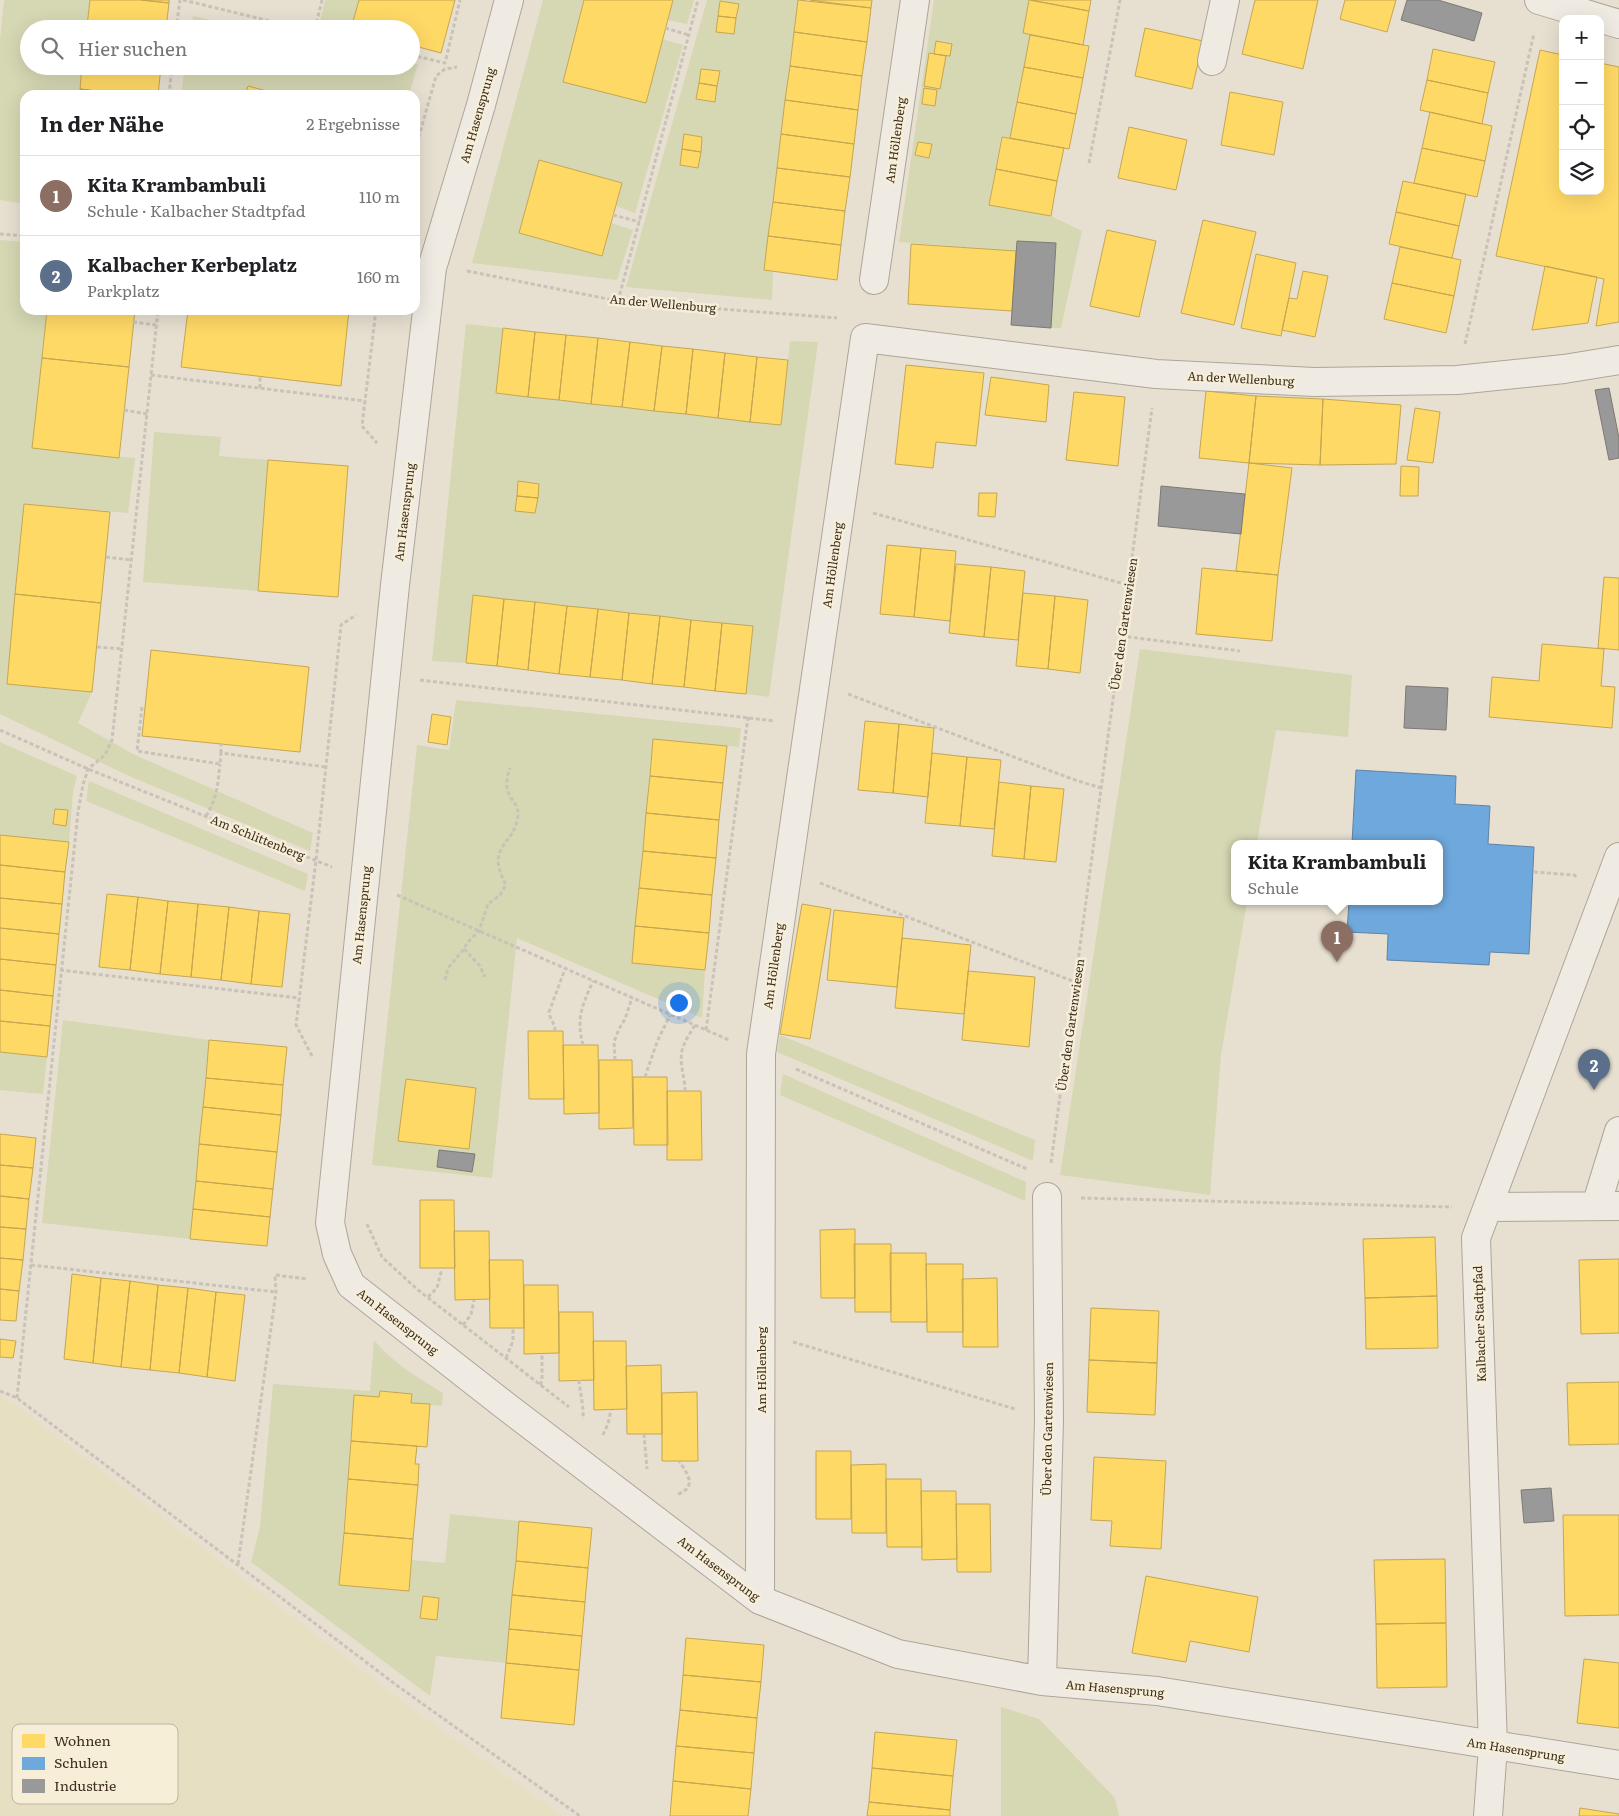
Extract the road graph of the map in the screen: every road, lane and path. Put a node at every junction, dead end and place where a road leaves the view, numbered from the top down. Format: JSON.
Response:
{"nodes":[{"id":1,"x":181,"y":0,"type":"edge"},
{"id":2,"x":322,"y":0,"type":"edge"},
{"id":3,"x":460,"y":0,"type":"edge"},
{"id":4,"x":509,"y":0,"type":"edge"},
{"id":5,"x":698,"y":0,"type":"edge"},
{"id":6,"x":915,"y":0,"type":"edge"},
{"id":7,"x":1120,"y":0,"type":"edge"},
{"id":8,"x":1225,"y":0,"type":"edge"},
{"id":9,"x":1540,"y":0,"type":"edge"},
{"id":10,"x":178,"y":20,"type":"edge"},
{"id":11,"x":265,"y":20,"type":"edge"},
{"id":12,"x":317,"y":20,"type":"edge"},
{"id":13,"x":1619,"y":24,"type":"edge"},
{"id":14,"x":665,"y":28,"type":"dead end"},
{"id":15,"x":689,"y":35,"type":"junction"},
{"id":16,"x":420,"y":56,"type":"edge"},
{"id":17,"x":1212,"y":62,"type":"dead end"},
{"id":18,"x":459,"y":66,"type":"dead end"},
{"id":19,"x":171,"y":75,"type":"edge"},
{"id":20,"x":170,"y":90,"type":"edge"},
{"id":21,"x":420,"y":132,"type":"edge"},
{"id":22,"x":1089,"y":163,"type":"dead end"},
{"id":23,"x":613,"y":215,"type":"dead end"},
{"id":24,"x":640,"y":222,"type":"junction"},
{"id":25,"x":0,"y":234,"type":"edge"},
{"id":26,"x":20,"y":236,"type":"edge"},
{"id":27,"x":462,"y":270,"type":"dead end"},
{"id":28,"x":874,"y":280,"type":"dead end"},
{"id":29,"x":618,"y":301,"type":"junction"},
{"id":30,"x":157,"y":315,"type":"edge"},
{"id":31,"x":837,"y":318,"type":"dead end"},
{"id":32,"x":133,"y":322,"type":"dead end"},
{"id":33,"x":156,"y":325,"type":"junction"},
{"id":34,"x":865,"y":338,"type":"joint"},
{"id":35,"x":1619,"y":360,"type":"edge"},
{"id":36,"x":1156,"y":374,"type":"junction"},
{"id":37,"x":151,"y":375,"type":"junction"},
{"id":38,"x":260,"y":377,"type":"dead end"},
{"id":39,"x":1457,"y":380,"type":"junction"},
{"id":40,"x":260,"y":388,"type":"junction"},
{"id":41,"x":365,"y":401,"type":"dead end"},
{"id":42,"x":124,"y":410,"type":"dead end"},
{"id":43,"x":147,"y":414,"type":"junction"},
{"id":44,"x":841,"y":504,"type":"junction"},
{"id":45,"x":106,"y":557,"type":"dead end"},
{"id":46,"x":132,"y":560,"type":"junction"},
{"id":47,"x":1128,"y":585,"type":"junction"},
{"id":48,"x":1121,"y":636,"type":"junction"},
{"id":49,"x":97,"y":647,"type":"dead end"},
{"id":50,"x":123,"y":649,"type":"junction"},
{"id":51,"x":1240,"y":651,"type":"dead end"},
{"id":52,"x":422,"y":670,"type":"dead end"},
{"id":53,"x":420,"y":680,"type":"junction"},
{"id":54,"x":815,"y":681,"type":"junction"},
{"id":55,"x":420,"y":690,"type":"dead end"},
{"id":56,"x":142,"y":707,"type":"dead end"},
{"id":57,"x":748,"y":717,"type":"junction"},
{"id":58,"x":808,"y":726,"type":"junction"},
{"id":59,"x":0,"y":730,"type":"edge"},
{"id":60,"x":222,"y":744,"type":"dead end"},
{"id":61,"x":221,"y":753,"type":"junction"},
{"id":62,"x":220,"y":764,"type":"junction"},
{"id":63,"x":326,"y":767,"type":"dead end"},
{"id":64,"x":88,"y":768,"type":"junction"},
{"id":65,"x":510,"y":768,"type":"dead end"},
{"id":66,"x":1101,"y":788,"type":"junction"},
{"id":67,"x":206,"y":816,"type":"junction"},
{"id":68,"x":1619,"y":857,"type":"edge"},
{"id":69,"x":787,"y":870,"type":"junction"},
{"id":70,"x":1534,"y":872,"type":"dead end"},
{"id":71,"x":365,"y":879,"type":"junction"},
{"id":72,"x":400,"y":887,"type":"dead end"},
{"id":73,"x":1606,"y":892,"type":"junction"},
{"id":74,"x":400,"y":896,"type":"junction"},
{"id":75,"x":479,"y":931,"type":"junction"},
{"id":76,"x":515,"y":947,"type":"dead end"},
{"id":77,"x":464,"y":949,"type":"junction"},
{"id":78,"x":565,"y":969,"type":"dead end"},
{"id":79,"x":60,"y":970,"type":"junction"},
{"id":80,"x":485,"y":976,"type":"dead end"},
{"id":81,"x":445,"y":980,"type":"dead end"},
{"id":82,"x":593,"y":981,"type":"dead end"},
{"id":83,"x":1076,"y":982,"type":"junction"},
{"id":84,"x":299,"y":998,"type":"dead end"},
{"id":85,"x":632,"y":998,"type":"dead end"},
{"id":86,"x":670,"y":1014,"type":"dead end"},
{"id":87,"x":695,"y":1025,"type":"dead end"},
{"id":88,"x":706,"y":1030,"type":"dead end"},
{"id":89,"x":555,"y":1031,"type":"dead end"},
{"id":90,"x":583,"y":1045,"type":"dead end"},
{"id":91,"x":615,"y":1060,"type":"dead end"},
{"id":92,"x":645,"y":1077,"type":"dead end"},
{"id":93,"x":685,"y":1091,"type":"dead end"},
{"id":94,"x":1619,"y":1131,"type":"edge"},
{"id":95,"x":1047,"y":1197,"type":"junction"},
{"id":96,"x":1607,"y":1206,"type":"edge"},
{"id":97,"x":1488,"y":1207,"type":"junction"},
{"id":98,"x":365,"y":1218,"type":"dead end"},
{"id":99,"x":31,"y":1265,"type":"junction"},
{"id":100,"x":442,"y":1268,"type":"dead end"},
{"id":101,"x":307,"y":1279,"type":"dead end"},
{"id":102,"x":276,"y":1292,"type":"junction"},
{"id":103,"x":428,"y":1297,"type":"junction"},
{"id":104,"x":474,"y":1300,"type":"dead end"},
{"id":105,"x":463,"y":1325,"type":"junction"},
{"id":106,"x":513,"y":1328,"type":"dead end"},
{"id":107,"x":761,"y":1332,"type":"junction"},
{"id":108,"x":542,"y":1354,"type":"dead end"},
{"id":109,"x":506,"y":1358,"type":"junction"},
{"id":110,"x":579,"y":1380,"type":"dead end"},
{"id":111,"x":540,"y":1385,"type":"junction"},
{"id":112,"x":0,"y":1391,"type":"edge"},
{"id":113,"x":17,"y":1398,"type":"junction"},
{"id":114,"x":611,"y":1410,"type":"dead end"},
{"id":115,"x":583,"y":1419,"type":"junction"},
{"id":116,"x":1049,"y":1420,"type":"junction"},
{"id":117,"x":590,"y":1424,"type":"dead end"},
{"id":118,"x":596,"y":1430,"type":"dead end"},
{"id":119,"x":644,"y":1434,"type":"dead end"},
{"id":120,"x":603,"y":1435,"type":"junction"},
{"id":121,"x":610,"y":1440,"type":"dead end"},
{"id":122,"x":679,"y":1461,"type":"dead end"},
{"id":123,"x":639,"y":1463,"type":"dead end"},
{"id":124,"x":647,"y":1469,"type":"junction"},
{"id":125,"x":654,"y":1475,"type":"dead end"},
{"id":126,"x":686,"y":1500,"type":"dead end"},
{"id":127,"x":238,"y":1565,"type":"junction"},
{"id":128,"x":760,"y":1600,"type":"junction"},
{"id":129,"x":1042,"y":1681,"type":"junction"},
{"id":130,"x":1493,"y":1746,"type":"junction"},
{"id":131,"x":1619,"y":1765,"type":"edge"},
{"id":132,"x":580,"y":1816,"type":"edge"},
{"id":133,"x":1488,"y":1816,"type":"edge"}],
"edges":[{"from":1,"to":10,"type":"path"},
{"from":1,"to":11,"type":"path"},
{"from":2,"to":12,"type":"path"},
{"from":3,"to":16,"type":"path"},
{"from":4,"to":71,"type":"street","name":"Am Hasensprung"},
{"from":5,"to":15,"type":"path"},
{"from":6,"to":28,"type":"street","name":"Am Höllenberg"},
{"from":7,"to":22,"type":"path"},
{"from":8,"to":17,"type":"street"},
{"from":9,"to":13,"type":"street"},
{"from":9,"to":39,"type":"path"},
{"from":14,"to":15,"type":"path"},
{"from":15,"to":24,"type":"path"},
{"from":18,"to":21,"type":"path"},
{"from":19,"to":20,"type":"path"},
{"from":23,"to":24,"type":"path"},
{"from":24,"to":29,"type":"path"},
{"from":25,"to":26,"type":"path"},
{"from":27,"to":29,"type":"path","name":"An der Wellenburg"},
{"from":29,"to":31,"type":"path","name":"An der Wellenburg"},
{"from":30,"to":33,"type":"path"},
{"from":32,"to":33,"type":"path"},
{"from":33,"to":37,"type":"path"},
{"from":34,"to":36,"type":"street","name":"An der Wellenburg"},
{"from":34,"to":44,"type":"street","name":"Am Höllenberg"},
{"from":35,"to":39,"type":"street","name":"An der Wellenburg"},
{"from":36,"to":39,"type":"street","name":"An der Wellenburg"},
{"from":36,"to":47,"type":"path","name":"Über den Gartenwiesen"},
{"from":37,"to":40,"type":"path"},
{"from":37,"to":43,"type":"path"},
{"from":38,"to":40,"type":"path"},
{"from":40,"to":41,"type":"path"},
{"from":42,"to":43,"type":"path"},
{"from":43,"to":46,"type":"path"},
{"from":44,"to":47,"type":"path"},
{"from":44,"to":54,"type":"street","name":"Am Höllenberg"},
{"from":45,"to":46,"type":"path"},
{"from":46,"to":50,"type":"path"},
{"from":47,"to":48,"type":"path","name":"Über den Gartenwiesen"},
{"from":48,"to":51,"type":"path"},
{"from":48,"to":66,"type":"path","name":"Über den Gartenwiesen"},
{"from":49,"to":50,"type":"path"},
{"from":50,"to":64,"type":"path"},
{"from":52,"to":53,"type":"path"},
{"from":53,"to":55,"type":"path"},
{"from":53,"to":57,"type":"path"},
{"from":54,"to":58,"type":"street","name":"Am Höllenberg"},
{"from":54,"to":66,"type":"path"},
{"from":56,"to":62,"type":"path"},
{"from":57,"to":58,"type":"path"},
{"from":57,"to":88,"type":"path"},
{"from":58,"to":69,"type":"street","name":"Am Höllenberg"},
{"from":59,"to":64,"type":"path","name":"Am Schlittenberg"},
{"from":60,"to":61,"type":"path"},
{"from":61,"to":62,"type":"path"},
{"from":61,"to":63,"type":"path"},
{"from":62,"to":67,"type":"path"},
{"from":64,"to":67,"type":"path","name":"Am Schlittenberg"},
{"from":64,"to":79,"type":"path"},
{"from":65,"to":75,"type":"path"},
{"from":66,"to":83,"type":"path","name":"Über den Gartenwiesen"},
{"from":67,"to":71,"type":"path","name":"Am Schlittenberg"},
{"from":68,"to":73,"type":"street","name":"Kalbacher Stadtpfad"},
{"from":69,"to":83,"type":"path"},
{"from":69,"to":107,"type":"street","name":"Am Höllenberg"},
{"from":70,"to":73,"type":"path"},
{"from":71,"to":74,"type":"path","name":"Am Schlittenberg"},
{"from":71,"to":128,"type":"street","name":"Am Hasensprung"},
{"from":72,"to":74,"type":"path"},
{"from":73,"to":97,"type":"street","name":"Kalbacher Stadtpfad"},
{"from":74,"to":75,"type":"path","name":"Am Schlittenberg"},
{"from":75,"to":76,"type":"path","name":"Am Schlittenberg"},
{"from":75,"to":77,"type":"path"},
{"from":77,"to":80,"type":"path"},
{"from":77,"to":81,"type":"path"},
{"from":78,"to":89,"type":"path"},
{"from":79,"to":84,"type":"path"},
{"from":79,"to":99,"type":"path"},
{"from":82,"to":90,"type":"path"},
{"from":83,"to":95,"type":"path","name":"Über den Gartenwiesen"},
{"from":85,"to":91,"type":"path"},
{"from":86,"to":92,"type":"path"},
{"from":87,"to":93,"type":"path"},
{"from":94,"to":96,"type":"street"},
{"from":95,"to":97,"type":"path"},
{"from":95,"to":116,"type":"street","name":"Über den Gartenwiesen"},
{"from":96,"to":97,"type":"street"},
{"from":97,"to":130,"type":"street","name":"Kalbacher Stadtpfad"},
{"from":98,"to":103,"type":"path"},
{"from":99,"to":102,"type":"path"},
{"from":99,"to":113,"type":"path"},
{"from":100,"to":103,"type":"path"},
{"from":101,"to":102,"type":"path"},
{"from":102,"to":127,"type":"path"},
{"from":103,"to":105,"type":"path"},
{"from":104,"to":105,"type":"path"},
{"from":105,"to":109,"type":"path"},
{"from":106,"to":109,"type":"path"},
{"from":107,"to":116,"type":"path"},
{"from":107,"to":128,"type":"street","name":"Am Höllenberg"},
{"from":108,"to":111,"type":"path"},
{"from":109,"to":111,"type":"path"},
{"from":110,"to":115,"type":"path"},
{"from":111,"to":115,"type":"path"},
{"from":112,"to":113,"type":"path"},
{"from":113,"to":127,"type":"path"},
{"from":114,"to":120,"type":"path"},
{"from":115,"to":117,"type":"path"},
{"from":116,"to":129,"type":"street","name":"Über den Gartenwiesen"},
{"from":118,"to":120,"type":"path"},
{"from":119,"to":124,"type":"path"},
{"from":120,"to":121,"type":"path"},
{"from":122,"to":126,"type":"path"},
{"from":123,"to":124,"type":"path"},
{"from":124,"to":125,"type":"path"},
{"from":127,"to":132,"type":"path"},
{"from":128,"to":129,"type":"street","name":"Am Hasensprung"},
{"from":129,"to":130,"type":"street","name":"Am Hasensprung"},
{"from":130,"to":131,"type":"street","name":"Am Hasensprung"},
{"from":130,"to":133,"type":"street","name":"Kalbacher Stadtpfad"}]}
